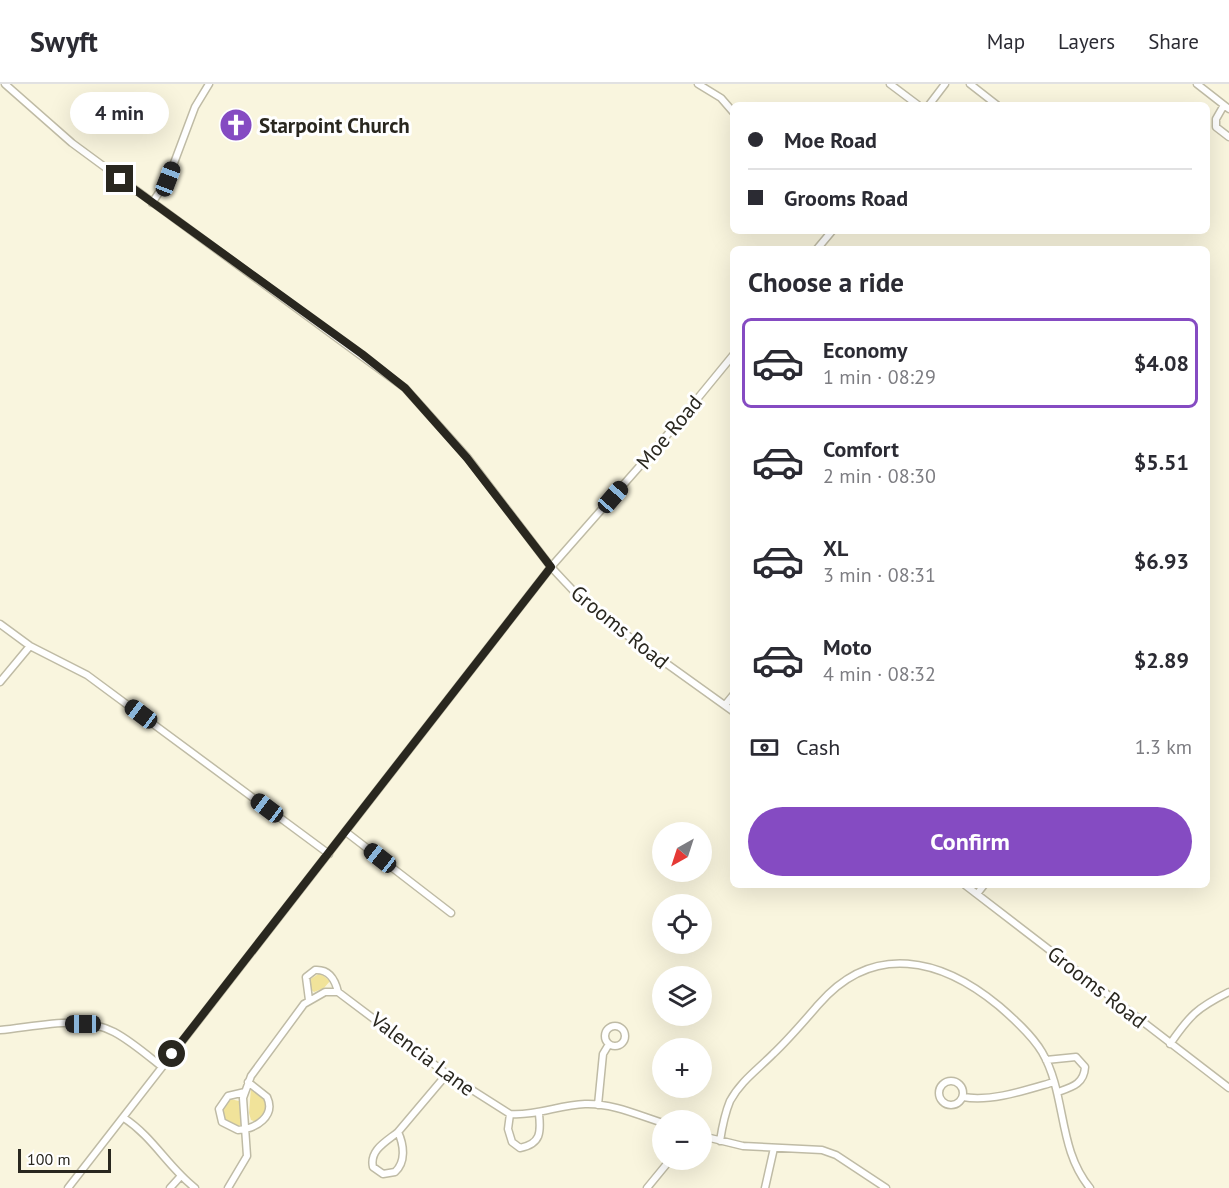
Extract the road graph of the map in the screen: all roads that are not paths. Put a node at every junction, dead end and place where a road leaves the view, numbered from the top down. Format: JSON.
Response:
{"nodes":[{"id":1,"x":5,"y":84,"type":"edge"},
{"id":2,"x":209,"y":84,"type":"edge"},
{"id":3,"x":698,"y":84,"type":"edge"},
{"id":4,"x":890,"y":84,"type":"edge"},
{"id":5,"x":945,"y":84,"type":"edge"},
{"id":6,"x":970,"y":84,"type":"edge"},
{"id":7,"x":1197,"y":84,"type":"edge"},
{"id":8,"x":914,"y":102,"type":"edge"},
{"id":9,"x":932,"y":102,"type":"edge"},
{"id":10,"x":993,"y":102,"type":"edge"},
{"id":11,"x":1226,"y":107,"type":"edge"},
{"id":12,"x":730,"y":108,"type":"edge"},
{"id":13,"x":1229,"y":137,"type":"edge"},
{"id":14,"x":152,"y":203,"type":"junction"},
{"id":15,"x":830,"y":234,"type":"edge"},
{"id":16,"x":820,"y":246,"type":"edge"},
{"id":17,"x":730,"y":359,"type":"edge"},
{"id":18,"x":551,"y":567,"type":"junction"},
{"id":19,"x":0,"y":624,"type":"edge"},
{"id":20,"x":30,"y":646,"type":"junction"},
{"id":21,"x":0,"y":682,"type":"edge"},
{"id":22,"x":730,"y":699,"type":"edge"},
{"id":23,"x":725,"y":705,"type":"junction"},
{"id":24,"x":730,"y":709,"type":"edge"},
{"id":25,"x":346,"y":832,"type":"junction"},
{"id":26,"x":329,"y":854,"type":"junction"},
{"id":27,"x":969,"y":888,"type":"edge"},
{"id":28,"x":982,"y":888,"type":"edge"},
{"id":29,"x":977,"y":894,"type":"junction"},
{"id":30,"x":451,"y":913,"type":"dead end"},
{"id":31,"x":338,"y":992,"type":"junction"},
{"id":32,"x":1229,"y":992,"type":"edge"},
{"id":33,"x":309,"y":1000,"type":"junction"},
{"id":34,"x":0,"y":1030,"type":"edge"},
{"id":35,"x":609,"y":1044,"type":"dead end"},
{"id":36,"x":1170,"y":1044,"type":"junction"},
{"id":37,"x":1046,"y":1060,"type":"junction"},
{"id":38,"x":162,"y":1067,"type":"junction"},
{"id":39,"x":447,"y":1074,"type":"junction"},
{"id":40,"x":248,"y":1082,"type":"junction"},
{"id":41,"x":1054,"y":1082,"type":"junction"},
{"id":42,"x":1229,"y":1088,"type":"edge"},
{"id":43,"x":245,"y":1092,"type":"junction"},
{"id":44,"x":1058,"y":1092,"type":"junction"},
{"id":45,"x":963,"y":1097,"type":"junction"},
{"id":46,"x":598,"y":1105,"type":"junction"},
{"id":47,"x":510,"y":1114,"type":"junction"},
{"id":48,"x":539,"y":1114,"type":"junction"},
{"id":49,"x":124,"y":1118,"type":"junction"},
{"id":50,"x":652,"y":1121,"type":"edge"},
{"id":51,"x":247,"y":1130,"type":"junction"},
{"id":52,"x":398,"y":1132,"type":"junction"},
{"id":53,"x":712,"y":1139,"type":"edge"},
{"id":54,"x":720,"y":1141,"type":"junction"},
{"id":55,"x":774,"y":1148,"type":"junction"},
{"id":56,"x":662,"y":1170,"type":"edge"},
{"id":57,"x":180,"y":1177,"type":"junction"},
{"id":58,"x":69,"y":1188,"type":"edge"},
{"id":59,"x":170,"y":1188,"type":"edge"},
{"id":60,"x":195,"y":1188,"type":"edge"},
{"id":61,"x":228,"y":1188,"type":"edge"},
{"id":62,"x":647,"y":1188,"type":"edge"},
{"id":63,"x":765,"y":1188,"type":"edge"},
{"id":64,"x":886,"y":1188,"type":"edge"},
{"id":65,"x":1090,"y":1188,"type":"edge"}],
"edges":[{"from":1,"to":14,"type":"street","name":"Grooms Road"},
{"from":2,"to":14,"type":"street"},
{"from":3,"to":12,"type":"street"},
{"from":4,"to":8,"type":"street"},
{"from":5,"to":9,"type":"street"},
{"from":6,"to":10,"type":"street"},
{"from":7,"to":11,"type":"street"},
{"from":11,"to":13,"type":"street"},
{"from":14,"to":18,"type":"street","name":"Grooms Road"},
{"from":15,"to":16,"type":"street"},
{"from":17,"to":18,"type":"street","name":"Moe Road"},
{"from":18,"to":23,"type":"street","name":"Grooms Road"},
{"from":18,"to":25,"type":"street","name":"Moe Road"},
{"from":19,"to":20,"type":"street"},
{"from":20,"to":21,"type":"street"},
{"from":20,"to":26,"type":"street"},
{"from":22,"to":23,"type":"street"},
{"from":23,"to":24,"type":"street","name":"Grooms Road"},
{"from":25,"to":26,"type":"street","name":"Moe Road"},
{"from":25,"to":30,"type":"street"},
{"from":26,"to":38,"type":"street","name":"Moe Road"},
{"from":27,"to":29,"type":"street","name":"Grooms Road"},
{"from":28,"to":29,"type":"street"},
{"from":29,"to":36,"type":"street","name":"Grooms Road"},
{"from":31,"to":33,"type":"street"},
{"from":31,"to":33,"type":"street","name":"Valencia Lane"},
{"from":31,"to":39,"type":"street","name":"Valencia Lane"},
{"from":32,"to":36,"type":"street"},
{"from":33,"to":40,"type":"street"},
{"from":34,"to":38,"type":"street"},
{"from":35,"to":46,"type":"street"},
{"from":36,"to":42,"type":"street","name":"Grooms Road"},
{"from":37,"to":41,"type":"street"},
{"from":37,"to":44,"type":"street"},
{"from":37,"to":54,"type":"street"},
{"from":38,"to":49,"type":"street","name":"Moe Road"},
{"from":39,"to":47,"type":"street","name":"Valencia Lane"},
{"from":39,"to":52,"type":"street"},
{"from":40,"to":43,"type":"street"},
{"from":40,"to":51,"type":"street"},
{"from":41,"to":44,"type":"street"},
{"from":41,"to":45,"type":"street"},
{"from":43,"to":51,"type":"street"},
{"from":43,"to":51,"type":"street"},
{"from":44,"to":65,"type":"street"},
{"from":45,"to":45,"type":"street"},
{"from":46,"to":48,"type":"street"},
{"from":46,"to":50,"type":"street"},
{"from":47,"to":48,"type":"street"},
{"from":47,"to":48,"type":"street"},
{"from":49,"to":57,"type":"street"},
{"from":49,"to":58,"type":"street","name":"Moe Road"},
{"from":51,"to":61,"type":"street"},
{"from":52,"to":52,"type":"street"},
{"from":53,"to":54,"type":"street"},
{"from":54,"to":55,"type":"street"},
{"from":55,"to":63,"type":"street"},
{"from":55,"to":64,"type":"street"},
{"from":56,"to":62,"type":"street"},
{"from":57,"to":59,"type":"street"},
{"from":57,"to":60,"type":"street"}]}
